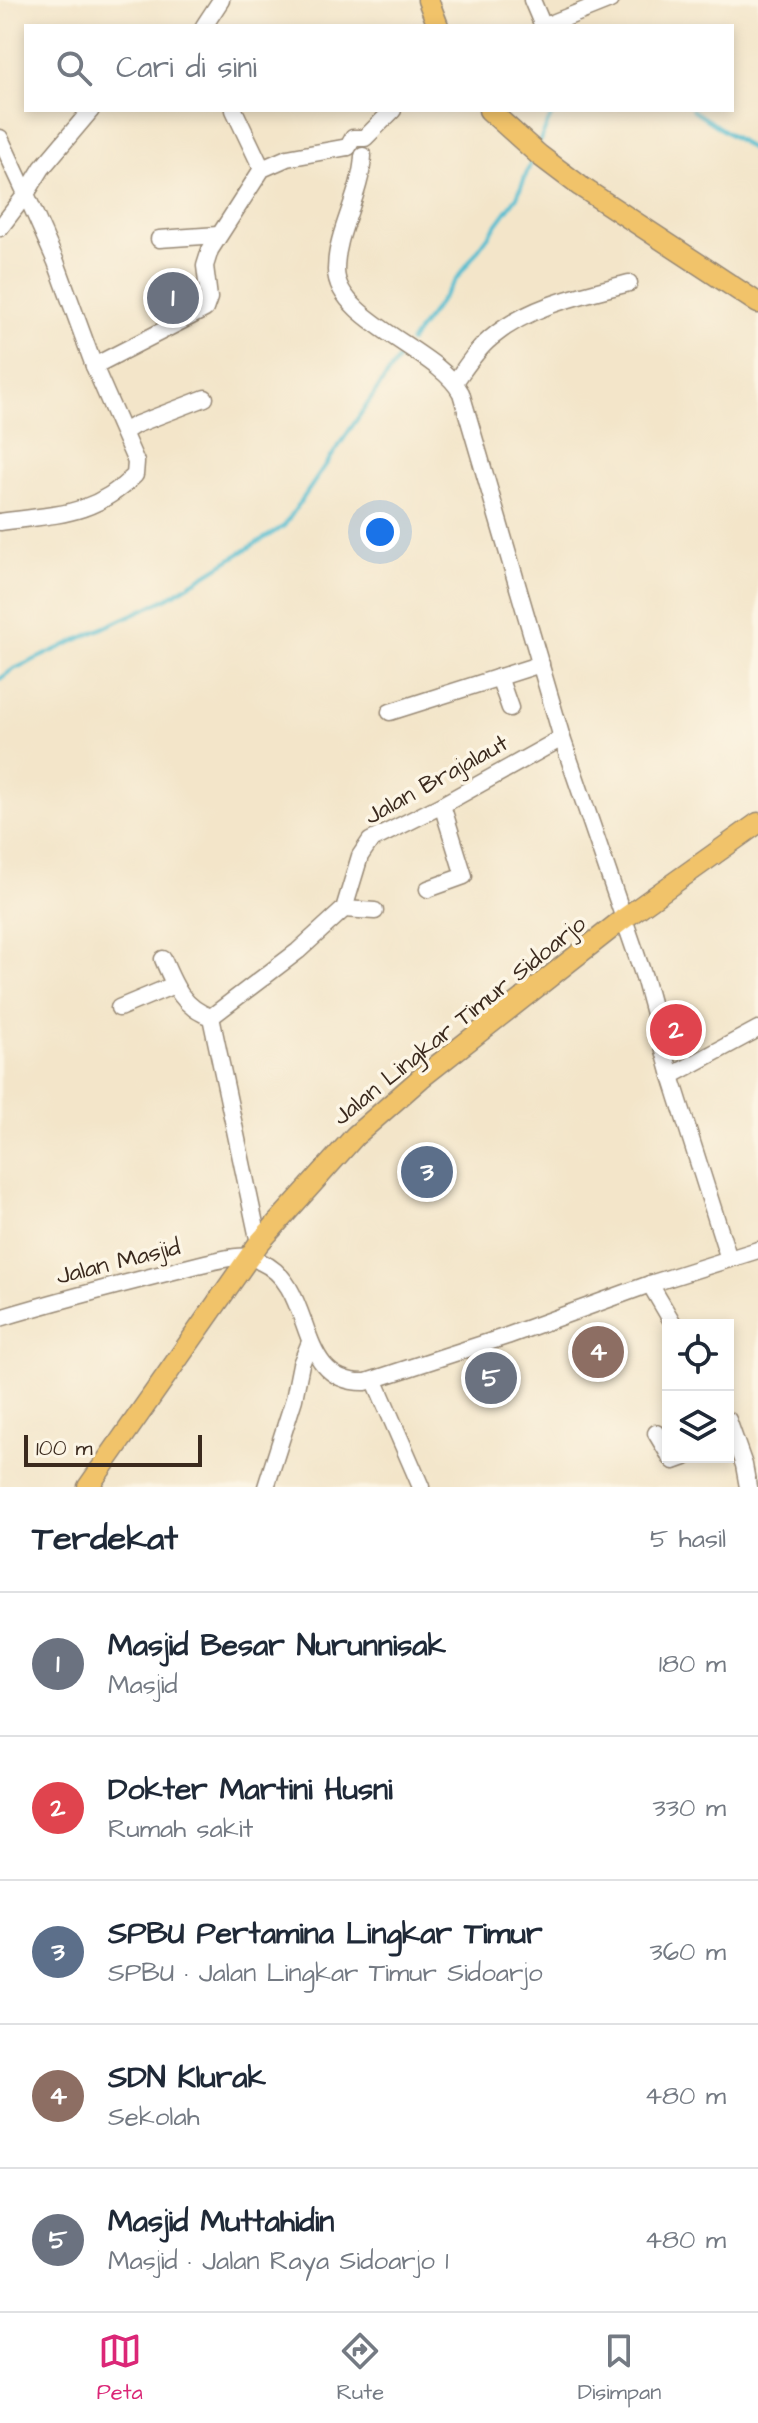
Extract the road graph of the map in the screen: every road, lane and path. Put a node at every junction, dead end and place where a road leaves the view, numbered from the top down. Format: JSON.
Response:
{"nodes":[{"id":1,"x":221,"y":0,"type":"edge"},
{"id":2,"x":428,"y":0,"type":"edge"},
{"id":3,"x":532,"y":0,"type":"edge"},
{"id":4,"x":610,"y":0,"type":"edge"},
{"id":5,"x":205,"y":24,"type":"edge"},
{"id":6,"x":437,"y":24,"type":"edge"},
{"id":7,"x":543,"y":24,"type":"edge"},
{"id":8,"x":549,"y":24,"type":"edge"},
{"id":9,"x":89,"y":112,"type":"edge"},
{"id":10,"x":235,"y":112,"type":"edge"},
{"id":11,"x":391,"y":112,"type":"edge"},
{"id":12,"x":495,"y":117,"type":"edge"},
{"id":13,"x":0,"y":138,"type":"edge"},
{"id":14,"x":356,"y":152,"type":"junction"},
{"id":15,"x":262,"y":169,"type":"junction"},
{"id":16,"x":26,"y":194,"type":"junction"},
{"id":17,"x":0,"y":228,"type":"edge"},
{"id":18,"x":218,"y":235,"type":"junction"},
{"id":19,"x":159,"y":239,"type":"dead end"},
{"id":20,"x":629,"y":283,"type":"dead end"},
{"id":21,"x":758,"y":303,"type":"edge"},
{"id":22,"x":94,"y":366,"type":"junction"},
{"id":23,"x":452,"y":379,"type":"junction"},
{"id":24,"x":205,"y":398,"type":"dead end"},
{"id":25,"x":124,"y":432,"type":"junction"},
{"id":26,"x":0,"y":522,"type":"edge"},
{"id":27,"x":541,"y":664,"type":"junction"},
{"id":28,"x":499,"y":677,"type":"junction"},
{"id":29,"x":510,"y":708,"type":"dead end"},
{"id":30,"x":390,"y":712,"type":"dead end"},
{"id":31,"x":561,"y":732,"type":"junction"},
{"id":32,"x":442,"y":805,"type":"junction"},
{"id":33,"x":758,"y":823,"type":"edge"},
{"id":34,"x":428,"y":889,"type":"dead end"},
{"id":35,"x":344,"y":909,"type":"junction"},
{"id":36,"x":375,"y":911,"type":"dead end"},
{"id":37,"x":622,"y":920,"type":"junction"},
{"id":38,"x":163,"y":959,"type":"dead end"},
{"id":39,"x":174,"y":985,"type":"junction"},
{"id":40,"x":119,"y":1008,"type":"dead end"},
{"id":41,"x":200,"y":1012,"type":"junction"},
{"id":42,"x":758,"y":1029,"type":"edge"},
{"id":43,"x":671,"y":1076,"type":"junction"},
{"id":44,"x":254,"y":1250,"type":"junction"},
{"id":45,"x":758,"y":1250,"type":"edge"},
{"id":46,"x":729,"y":1259,"type":"junction"},
{"id":47,"x":650,"y":1284,"type":"junction"},
{"id":48,"x":0,"y":1318,"type":"edge"},
{"id":49,"x":670,"y":1319,"type":"edge"},
{"id":50,"x":310,"y":1342,"type":"junction"},
{"id":51,"x":375,"y":1381,"type":"junction"},
{"id":52,"x":656,"y":1433,"type":"dead end"},
{"id":53,"x":662,"y":1443,"type":"edge"},
{"id":54,"x":734,"y":1445,"type":"edge"},
{"id":55,"x":758,"y":1484,"type":"edge"},
{"id":56,"x":88,"y":1487,"type":"edge"},
{"id":57,"x":266,"y":1487,"type":"edge"},
{"id":58,"x":421,"y":1487,"type":"edge"},
{"id":59,"x":748,"y":1487,"type":"edge"}],
"edges":[{"from":1,"to":5,"type":"street"},
{"from":2,"to":6,"type":"main road"},
{"from":3,"to":7,"type":"street"},
{"from":4,"to":8,"type":"street"},
{"from":9,"to":16,"type":"street"},
{"from":10,"to":15,"type":"street"},
{"from":11,"to":14,"type":"street"},
{"from":12,"to":21,"type":"main road"},
{"from":13,"to":16,"type":"street"},
{"from":14,"to":15,"type":"street"},
{"from":14,"to":23,"type":"street"},
{"from":15,"to":18,"type":"street"},
{"from":16,"to":17,"type":"street"},
{"from":16,"to":22,"type":"street"},
{"from":18,"to":19,"type":"street"},
{"from":18,"to":22,"type":"street"},
{"from":20,"to":23,"type":"street"},
{"from":22,"to":25,"type":"street"},
{"from":23,"to":27,"type":"street"},
{"from":24,"to":25,"type":"street"},
{"from":25,"to":26,"type":"street"},
{"from":27,"to":28,"type":"street"},
{"from":27,"to":31,"type":"street"},
{"from":28,"to":29,"type":"street"},
{"from":28,"to":30,"type":"street"},
{"from":31,"to":32,"type":"street","name":"Jalan Brajalaut"},
{"from":31,"to":37,"type":"street"},
{"from":32,"to":34,"type":"street"},
{"from":32,"to":35,"type":"street","name":"Jalan Brajalaut"},
{"from":33,"to":37,"type":"main road","name":"Jalan Lingkar Timur Sidoarjo"},
{"from":35,"to":36,"type":"street"},
{"from":35,"to":41,"type":"street","name":"Jalan Brajalaut"},
{"from":37,"to":43,"type":"street"},
{"from":37,"to":44,"type":"main road","name":"Jalan Lingkar Timur Sidoarjo"},
{"from":38,"to":39,"type":"street"},
{"from":39,"to":40,"type":"street"},
{"from":39,"to":41,"type":"street"},
{"from":41,"to":44,"type":"street"},
{"from":42,"to":43,"type":"street"},
{"from":43,"to":46,"type":"street"},
{"from":44,"to":48,"type":"street","name":"Jalan Masjid"},
{"from":44,"to":50,"type":"street"},
{"from":44,"to":56,"type":"main road","name":"Jalan Lingkar Timur Sidoarjo"},
{"from":45,"to":46,"type":"street"},
{"from":46,"to":47,"type":"street"},
{"from":47,"to":49,"type":"street"},
{"from":47,"to":51,"type":"street"},
{"from":50,"to":51,"type":"street"},
{"from":50,"to":57,"type":"street"},
{"from":51,"to":58,"type":"street"},
{"from":52,"to":53,"type":"street"},
{"from":54,"to":59,"type":"street"},
{"from":55,"to":59,"type":"street"}]}
